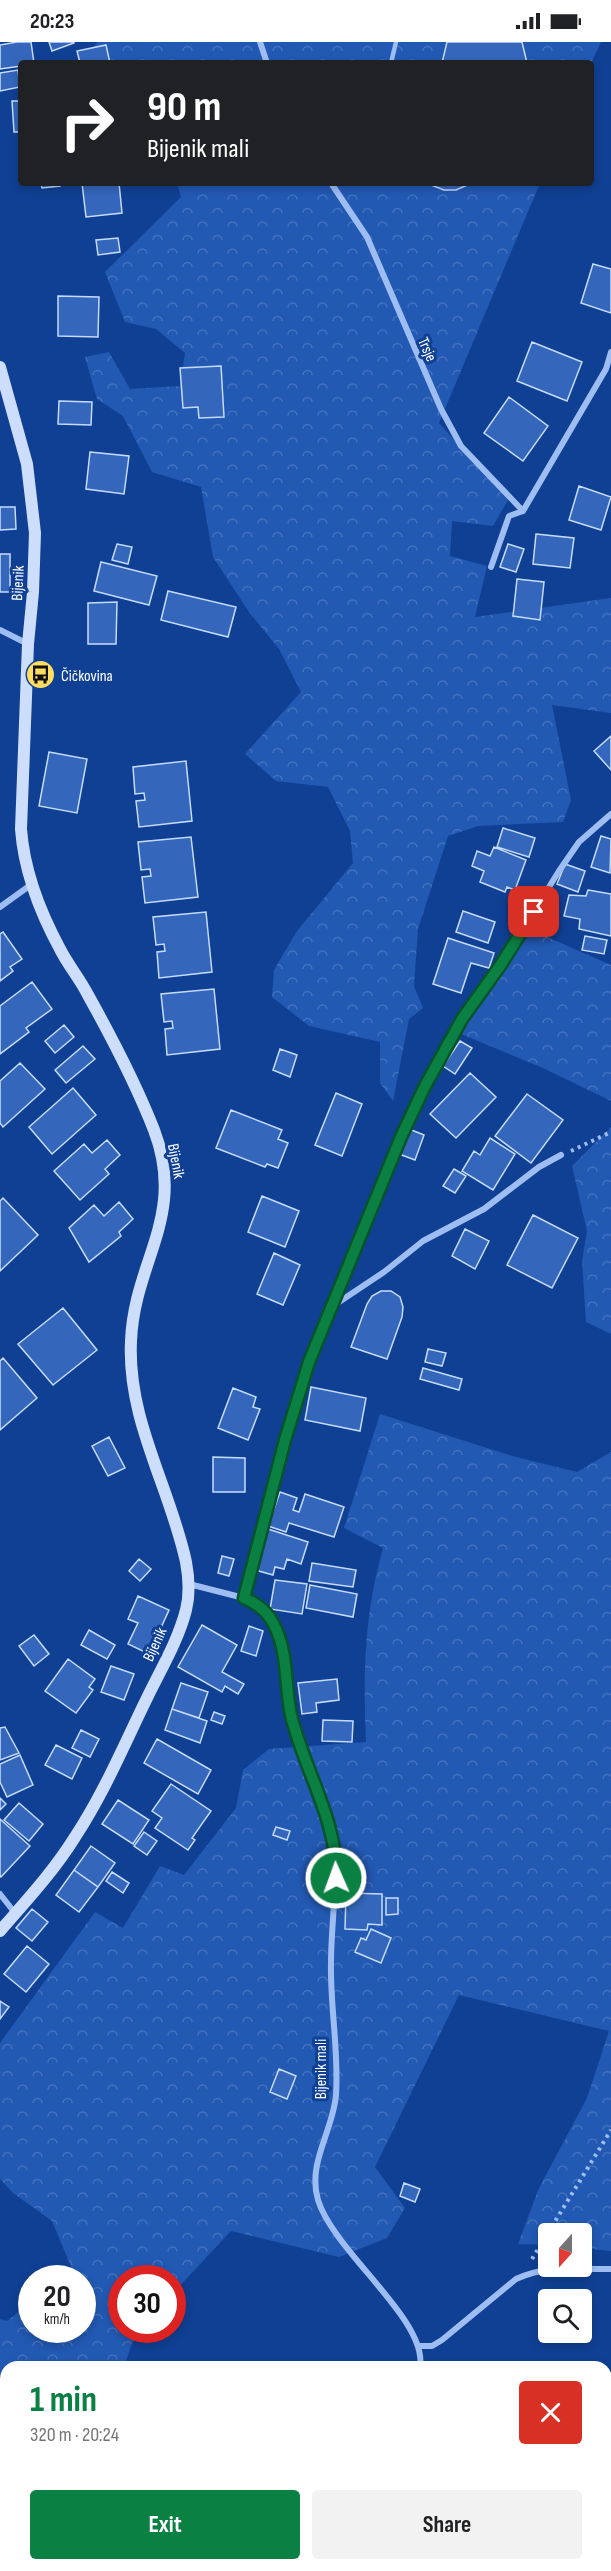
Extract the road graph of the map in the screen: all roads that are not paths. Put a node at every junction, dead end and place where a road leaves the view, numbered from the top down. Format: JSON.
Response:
{"nodes":[{"id":1,"x":260,"y":42,"type":"edge"},
{"id":2,"x":396,"y":42,"type":"edge"},
{"id":3,"x":266,"y":60,"type":"edge"},
{"id":4,"x":392,"y":60,"type":"edge"},
{"id":5,"x":333,"y":186,"type":"edge"},
{"id":6,"x":611,"y":352,"type":"edge"},
{"id":7,"x":0,"y":367,"type":"edge"},
{"id":8,"x":523,"y":511,"type":"junction"},
{"id":9,"x":490,"y":567,"type":"dead end"},
{"id":10,"x":0,"y":630,"type":"edge"},
{"id":11,"x":28,"y":644,"type":"junction"},
{"id":12,"x":611,"y":814,"type":"edge"},
{"id":13,"x":32,"y":883,"type":"junction"},
{"id":14,"x":0,"y":907,"type":"edge"},
{"id":15,"x":561,"y":1155,"type":"road end"},
{"id":16,"x":327,"y":1317,"type":"junction"},
{"id":17,"x":189,"y":1584,"type":"junction"},
{"id":18,"x":244,"y":1598,"type":"junction"},
{"id":19,"x":0,"y":1894,"type":"edge"},
{"id":20,"x":15,"y":1913,"type":"junction"},
{"id":21,"x":0,"y":1931,"type":"edge"},
{"id":22,"x":611,"y":2269,"type":"edge"},
{"id":23,"x":419,"y":2346,"type":"junction"},
{"id":24,"x":420,"y":2361,"type":"edge"}],
"edges":[{"from":1,"to":3,"type":"street"},
{"from":2,"to":4,"type":"lane"},
{"from":5,"to":8,"type":"street","name":"Trsje"},
{"from":6,"to":8,"type":"street"},
{"from":7,"to":11,"type":"main road","name":"Bijenik"},
{"from":8,"to":9,"type":"street"},
{"from":10,"to":11,"type":"street"},
{"from":11,"to":13,"type":"main road","name":"Bijenik"},
{"from":12,"to":16,"type":"street"},
{"from":13,"to":14,"type":"street"},
{"from":13,"to":17,"type":"main road","name":"Bijenik"},
{"from":15,"to":16,"type":"street"},
{"from":16,"to":18,"type":"street"},
{"from":17,"to":18,"type":"street","name":"Bijenik mali"},
{"from":17,"to":20,"type":"main road","name":"Bijenik"},
{"from":18,"to":23,"type":"street","name":"Bijenik mali"},
{"from":19,"to":20,"type":"street"},
{"from":20,"to":21,"type":"main road","name":"Bijenik"},
{"from":22,"to":23,"type":"street"},
{"from":23,"to":24,"type":"street"}]}
